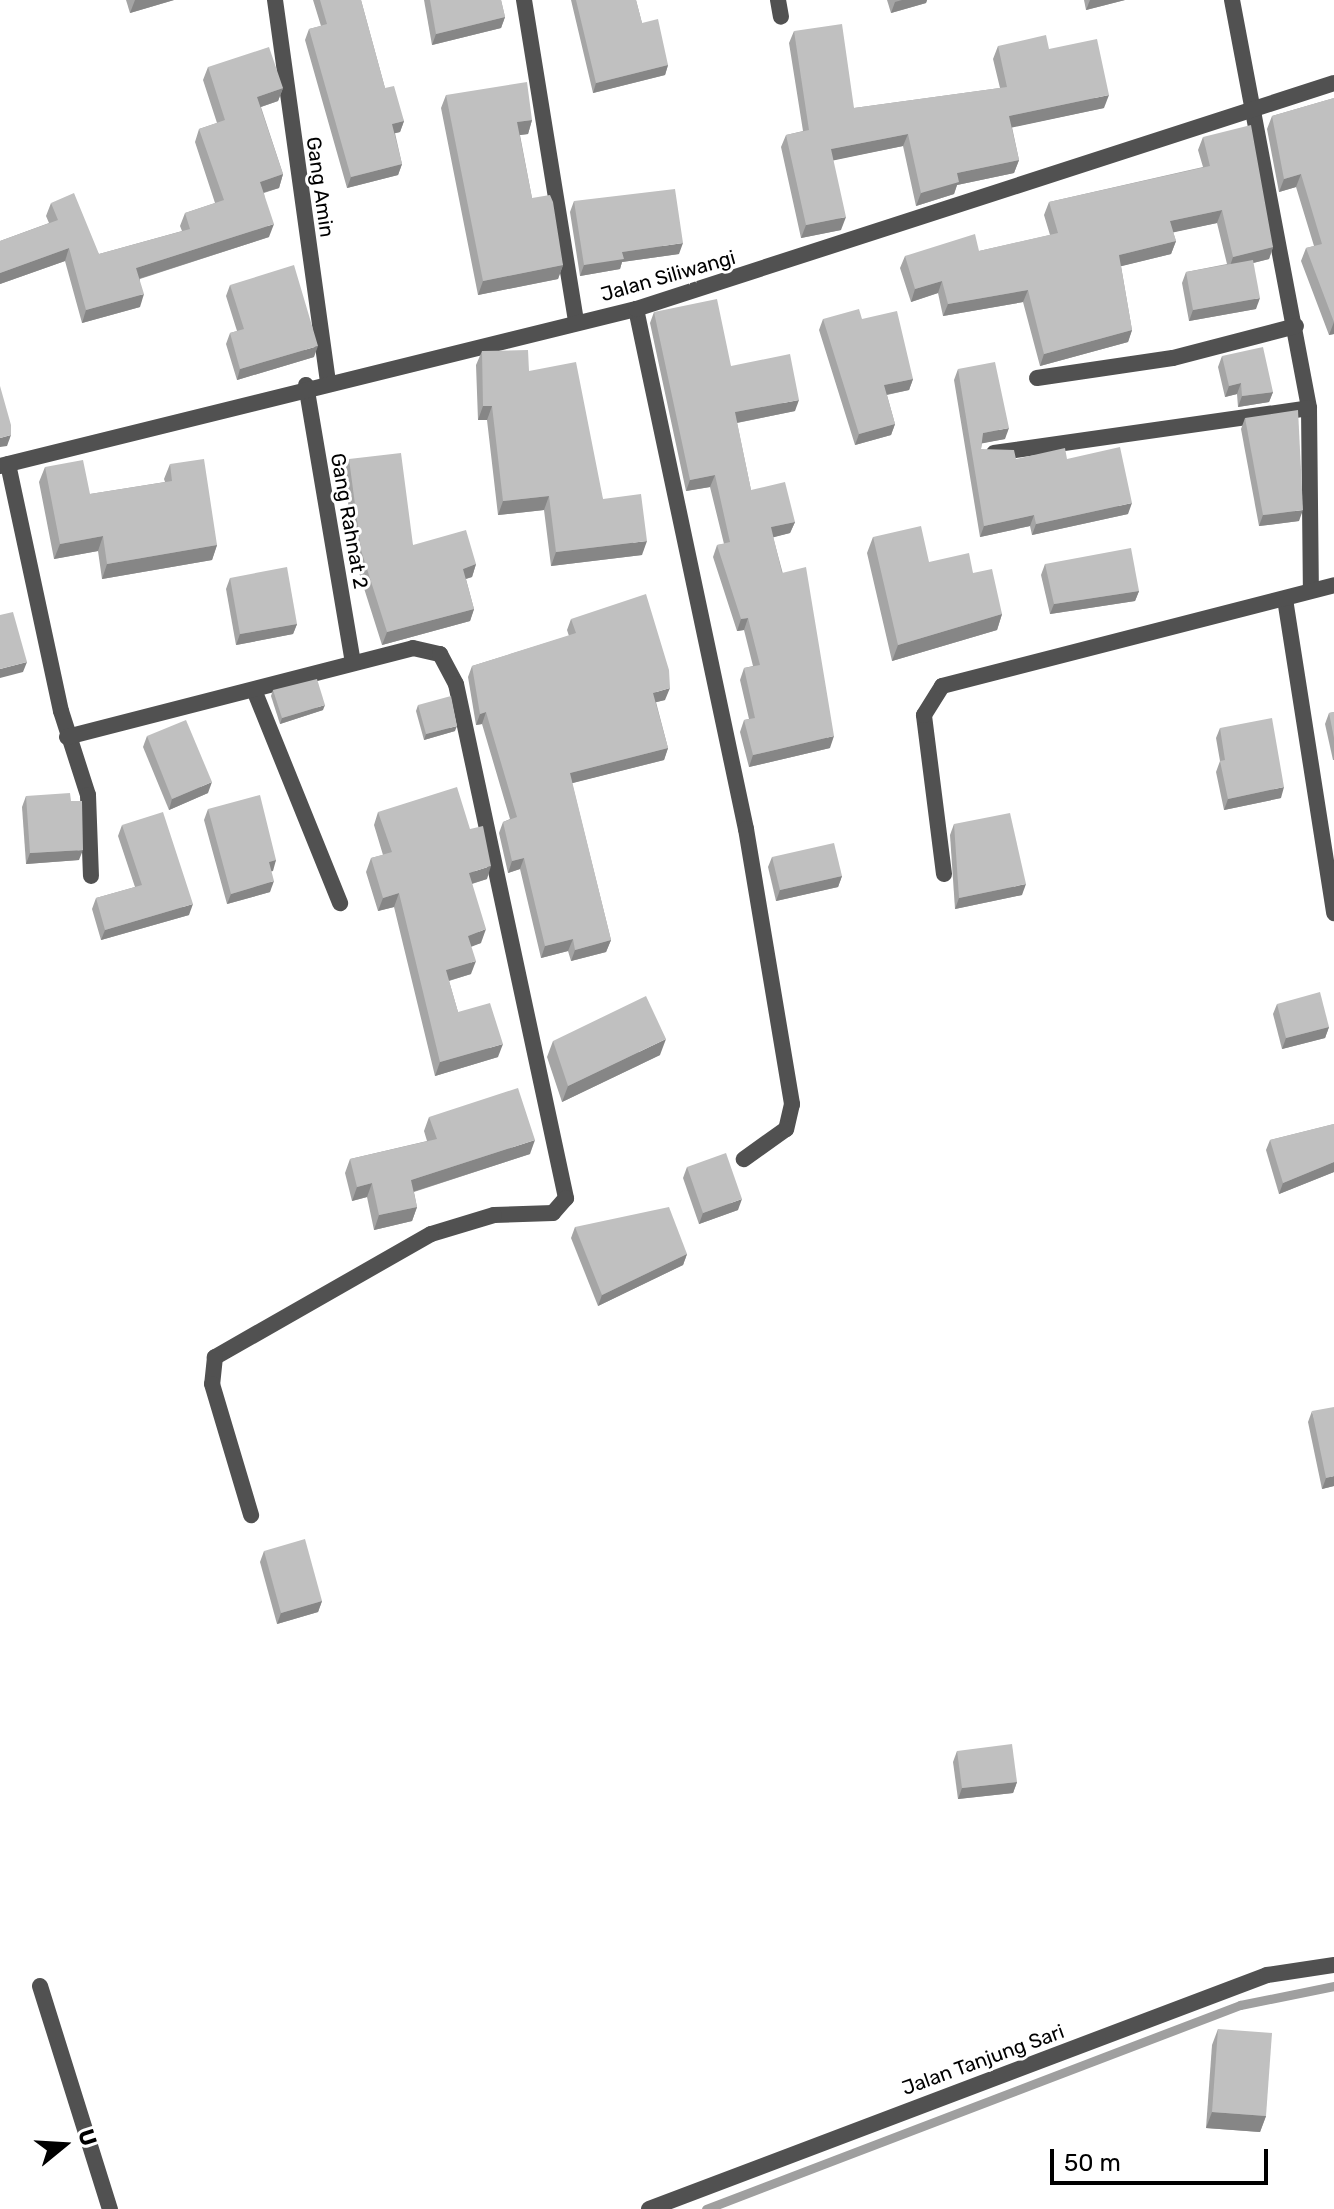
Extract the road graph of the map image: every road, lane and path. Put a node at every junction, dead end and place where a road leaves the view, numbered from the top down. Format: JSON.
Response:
{"nodes":[{"id":1,"x":275,"y":0,"type":"edge"},
{"id":2,"x":524,"y":0,"type":"edge"},
{"id":3,"x":1232,"y":0,"type":"edge"},
{"id":4,"x":1334,"y":83,"type":"edge"},
{"id":5,"x":1255,"y":110,"type":"junction"},
{"id":6,"x":636,"y":309,"type":"junction"},
{"id":7,"x":576,"y":320,"type":"junction"},
{"id":8,"x":1296,"y":326,"type":"junction"},
{"id":9,"x":1037,"y":378,"type":"dead end"},
{"id":10,"x":328,"y":380,"type":"junction"},
{"id":11,"x":306,"y":385,"type":"junction"},
{"id":12,"x":1309,"y":408,"type":"junction"},
{"id":13,"x":985,"y":453,"type":"edge"},
{"id":14,"x":4,"y":465,"type":"edge"},
{"id":15,"x":1334,"y":585,"type":"edge"},
{"id":16,"x":1311,"y":589,"type":"junction"},
{"id":17,"x":1285,"y":599,"type":"junction"},
{"id":18,"x":353,"y":663,"type":"junction"},
{"id":19,"x":254,"y":690,"type":"junction"},
{"id":20,"x":67,"y":737,"type":"junction"},
{"id":21,"x":944,"y":874,"type":"dead end"},
{"id":22,"x":91,"y":876,"type":"dead end"},
{"id":23,"x":340,"y":903,"type":"dead end"},
{"id":24,"x":1334,"y":913,"type":"edge"},
{"id":25,"x":744,"y":1159,"type":"dead end"},
{"id":26,"x":251,"y":1515,"type":"dead end"},
{"id":27,"x":1334,"y":1965,"type":"edge"},
{"id":28,"x":40,"y":1986,"type":"dead end"},
{"id":29,"x":110,"y":2209,"type":"edge"},
{"id":30,"x":649,"y":2209,"type":"edge"}],
"edges":[{"from":1,"to":10,"type":"street","name":"Gang Amin"},
{"from":2,"to":7,"type":"street"},
{"from":3,"to":5,"type":"street"},
{"from":4,"to":5,"type":"street","name":"Jalan Siliwangi"},
{"from":5,"to":6,"type":"street","name":"Jalan Siliwangi"},
{"from":5,"to":8,"type":"street"},
{"from":6,"to":7,"type":"street","name":"Jalan Siliwangi"},
{"from":6,"to":25,"type":"street"},
{"from":7,"to":10,"type":"street","name":"Jalan Siliwangi"},
{"from":8,"to":9,"type":"street"},
{"from":8,"to":12,"type":"street"},
{"from":10,"to":11,"type":"street","name":"Jalan Siliwangi"},
{"from":11,"to":14,"type":"street","name":"Jalan Siliwangi"},
{"from":11,"to":18,"type":"street","name":"Gang Rahnat 2"},
{"from":12,"to":13,"type":"street"},
{"from":12,"to":16,"type":"street"},
{"from":14,"to":20,"type":"street"},
{"from":15,"to":16,"type":"street"},
{"from":16,"to":17,"type":"street"},
{"from":17,"to":21,"type":"street"},
{"from":17,"to":24,"type":"street"},
{"from":18,"to":19,"type":"street"},
{"from":18,"to":26,"type":"street"},
{"from":19,"to":20,"type":"street"},
{"from":19,"to":23,"type":"street"},
{"from":20,"to":22,"type":"street"},
{"from":27,"to":30,"type":"street","name":"Jalan Tanjung Sari"},
{"from":28,"to":29,"type":"street"}]}
